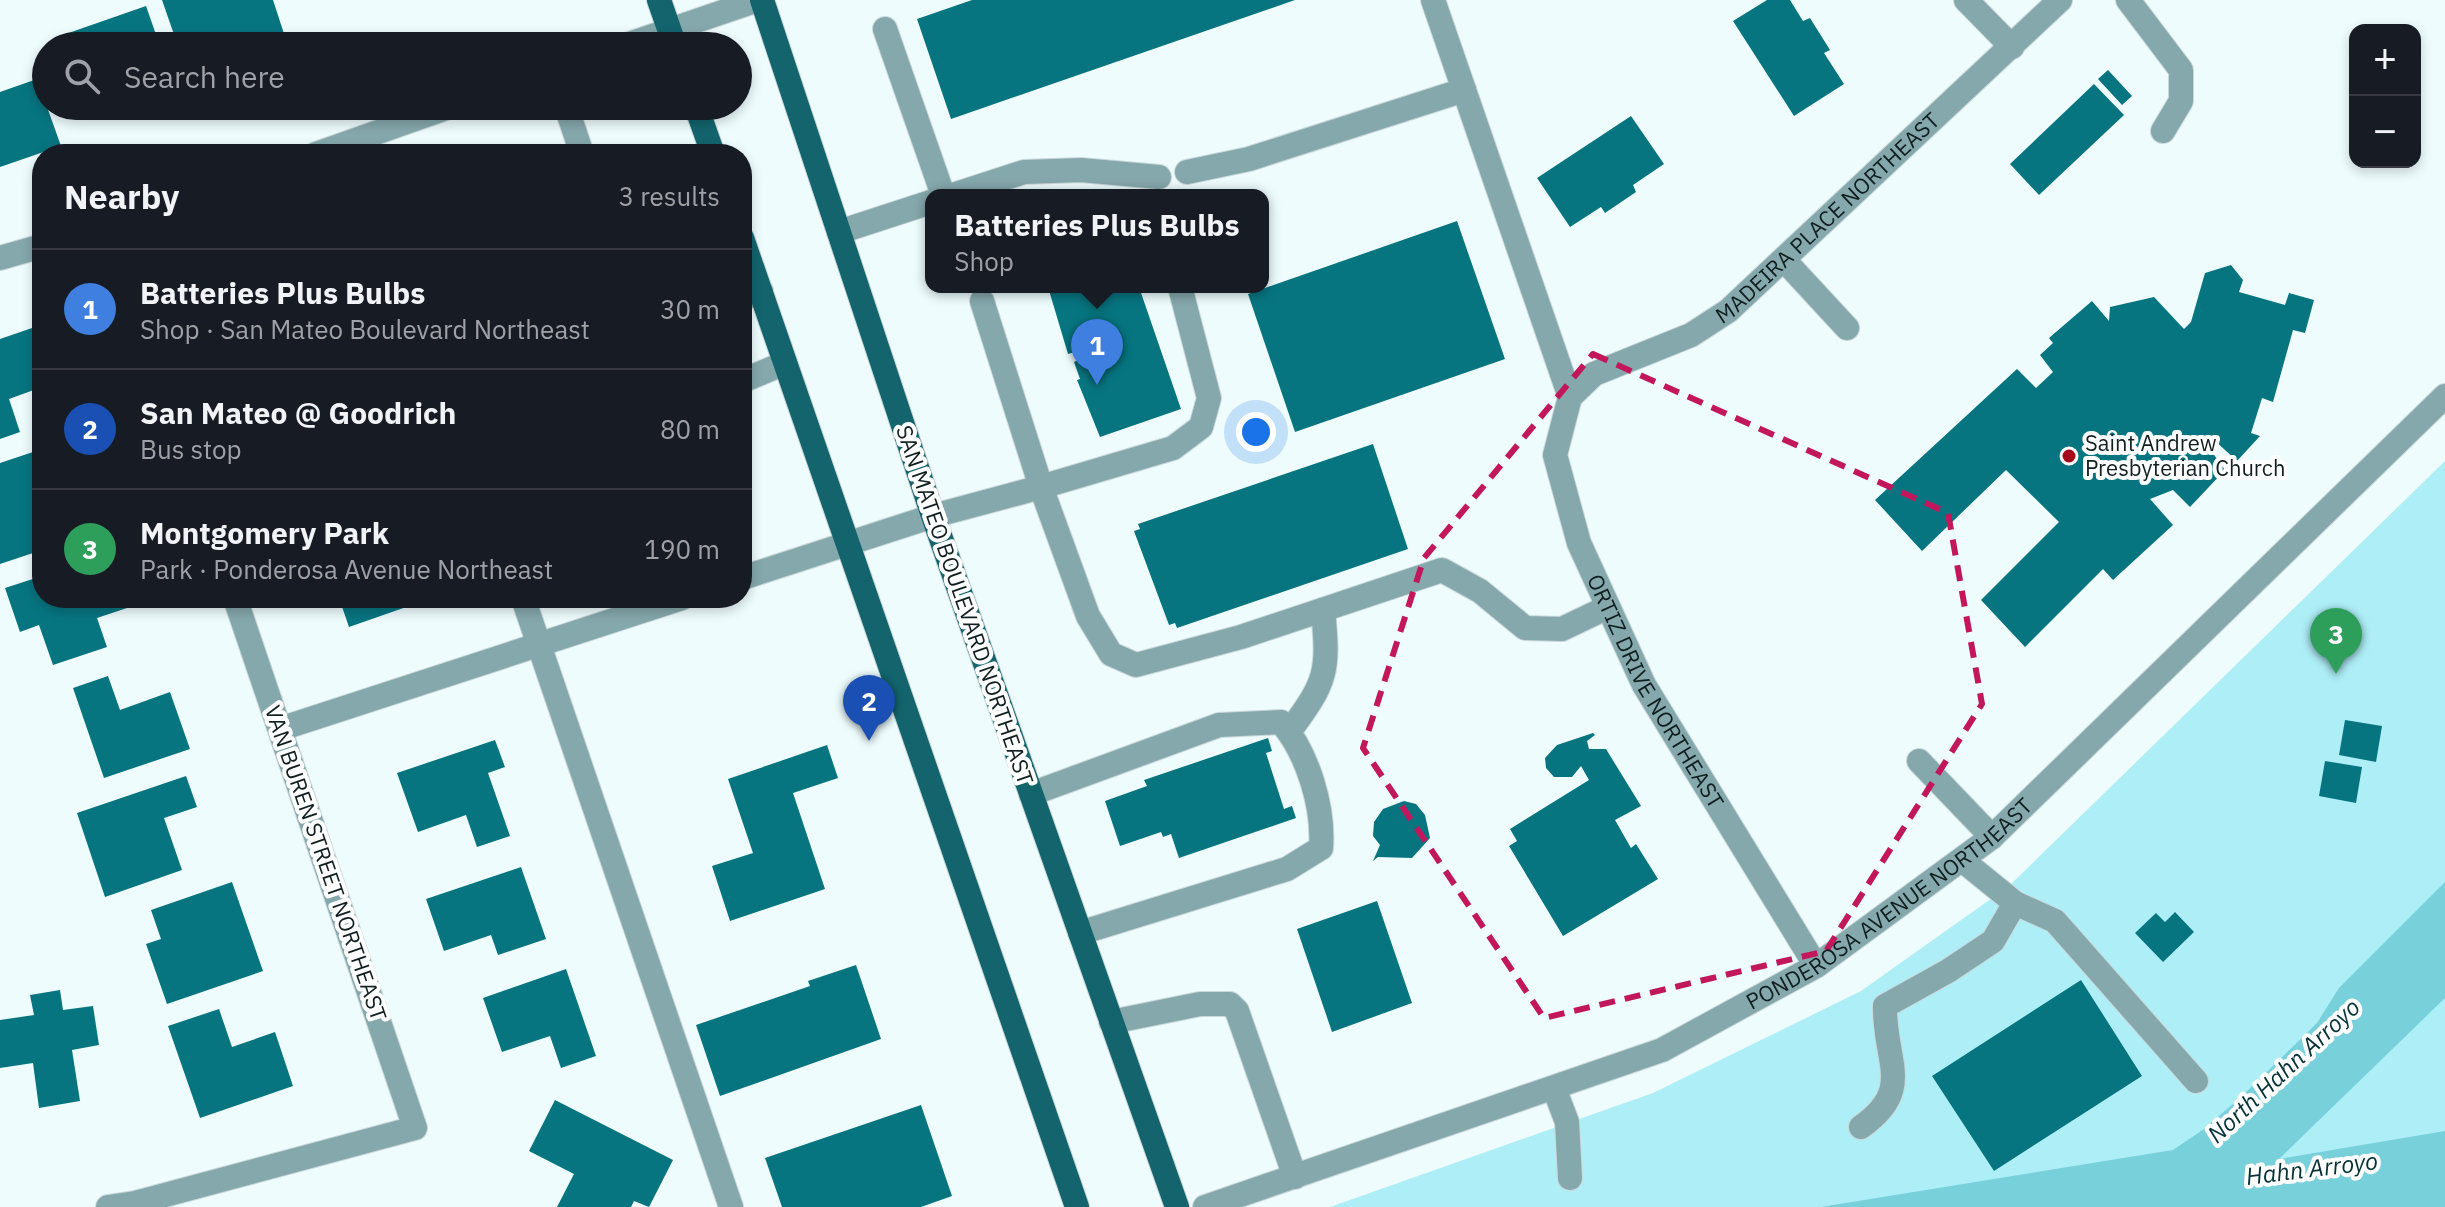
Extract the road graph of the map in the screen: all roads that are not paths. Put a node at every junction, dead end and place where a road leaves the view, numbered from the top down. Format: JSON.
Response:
{"nodes":[{"id":1,"x":659,"y":0,"type":"edge"},
{"id":2,"x":760,"y":0,"type":"edge"},
{"id":3,"x":1433,"y":0,"type":"edge"},
{"id":4,"x":1966,"y":0,"type":"edge"},
{"id":5,"x":2060,"y":0,"type":"edge"},
{"id":6,"x":2128,"y":0,"type":"edge"},
{"id":7,"x":885,"y":29,"type":"dead end"},
{"id":8,"x":670,"y":32,"type":"edge"},
{"id":9,"x":686,"y":32,"type":"edge"},
{"id":10,"x":2012,"y":47,"type":"junction"},
{"id":11,"x":1464,"y":90,"type":"junction"},
{"id":12,"x":422,"y":120,"type":"edge"},
{"id":13,"x":571,"y":120,"type":"edge"},
{"id":14,"x":700,"y":120,"type":"edge"},
{"id":15,"x":2163,"y":131,"type":"dead end"},
{"id":16,"x":370,"y":144,"type":"edge"},
{"id":17,"x":579,"y":144,"type":"edge"},
{"id":18,"x":708,"y":144,"type":"edge"},
{"id":19,"x":1187,"y":172,"type":"dead end"},
{"id":20,"x":1159,"y":177,"type":"dead end"},
{"id":21,"x":941,"y":189,"type":"edge"},
{"id":22,"x":972,"y":189,"type":"edge"},
{"id":23,"x":925,"y":204,"type":"edge"},
{"id":24,"x":839,"y":232,"type":"junction"},
{"id":25,"x":32,"y":249,"type":"edge"},
{"id":26,"x":0,"y":258,"type":"edge"},
{"id":27,"x":1785,"y":261,"type":"junction"},
{"id":28,"x":1182,"y":293,"type":"edge"},
{"id":29,"x":752,"y":297,"type":"edge"},
{"id":30,"x":982,"y":301,"type":"dead end"},
{"id":31,"x":1847,"y":328,"type":"dead end"},
{"id":32,"x":785,"y":363,"type":"junction"},
{"id":33,"x":752,"y":377,"type":"edge"},
{"id":34,"x":2445,"y":396,"type":"edge"},
{"id":35,"x":1570,"y":397,"type":"junction"},
{"id":36,"x":1041,"y":487,"type":"junction"},
{"id":37,"x":933,"y":516,"type":"junction"},
{"id":38,"x":848,"y":544,"type":"junction"},
{"id":39,"x":752,"y":568,"type":"edge"},
{"id":40,"x":1608,"y":607,"type":"junction"},
{"id":41,"x":238,"y":608,"type":"edge"},
{"id":42,"x":526,"y":608,"type":"edge"},
{"id":43,"x":651,"y":608,"type":"edge"},
{"id":44,"x":1323,"y":610,"type":"junction"},
{"id":45,"x":538,"y":645,"type":"junction"},
{"id":46,"x":280,"y":729,"type":"junction"},
{"id":47,"x":1289,"y":732,"type":"junction"},
{"id":48,"x":1919,"y":761,"type":"dead end"},
{"id":49,"x":1031,"y":794,"type":"junction"},
{"id":50,"x":1992,"y":837,"type":"junction"},
{"id":51,"x":1962,"y":860,"type":"junction"},
{"id":52,"x":2015,"y":903,"type":"junction"},
{"id":53,"x":1080,"y":933,"type":"junction"},
{"id":54,"x":1816,"y":966,"type":"junction"},
{"id":55,"x":1111,"y":1022,"type":"junction"},
{"id":56,"x":2196,"y":1081,"type":"dead end"},
{"id":57,"x":1554,"y":1088,"type":"junction"},
{"id":58,"x":1861,"y":1127,"type":"dead end"},
{"id":59,"x":1295,"y":1177,"type":"junction"},
{"id":60,"x":1570,"y":1178,"type":"dead end"},
{"id":61,"x":108,"y":1207,"type":"edge"},
{"id":62,"x":731,"y":1207,"type":"edge"},
{"id":63,"x":1077,"y":1207,"type":"edge"},
{"id":64,"x":1177,"y":1207,"type":"edge"},
{"id":65,"x":1205,"y":1207,"type":"edge"}],
"edges":[{"from":1,"to":8,"type":"main road"},
{"from":2,"to":9,"type":"street"},
{"from":2,"to":24,"type":"main road","name":"SAN MATEO BOULEVARD NORTHEAST"},
{"from":3,"to":11,"type":"street"},
{"from":4,"to":10,"type":"street"},
{"from":5,"to":10,"type":"street","name":"MADEIRA PLACE NORTHEAST"},
{"from":6,"to":15,"type":"street"},
{"from":7,"to":21,"type":"street"},
{"from":10,"to":27,"type":"street","name":"MADEIRA PLACE NORTHEAST"},
{"from":11,"to":19,"type":"street"},
{"from":11,"to":35,"type":"street"},
{"from":12,"to":16,"type":"street"},
{"from":13,"to":17,"type":"street"},
{"from":14,"to":18,"type":"main road"},
{"from":20,"to":22,"type":"street"},
{"from":23,"to":24,"type":"street"},
{"from":24,"to":37,"type":"main road","name":"SAN MATEO BOULEVARD NORTHEAST"},
{"from":25,"to":26,"type":"street"},
{"from":27,"to":31,"type":"street"},
{"from":27,"to":35,"type":"street","name":"MADEIRA PLACE NORTHEAST"},
{"from":28,"to":36,"type":"street"},
{"from":29,"to":32,"type":"main road"},
{"from":30,"to":36,"type":"street"},
{"from":32,"to":33,"type":"street"},
{"from":32,"to":38,"type":"main road"},
{"from":34,"to":50,"type":"street","name":"PONDEROSA AVENUE NORTHEAST"},
{"from":35,"to":40,"type":"street","name":"ORTIZ DRIVE NORTHEAST"},
{"from":36,"to":37,"type":"street"},
{"from":36,"to":44,"type":"street"},
{"from":37,"to":38,"type":"street"},
{"from":37,"to":49,"type":"main road","name":"SAN MATEO BOULEVARD NORTHEAST"},
{"from":38,"to":39,"type":"street"},
{"from":38,"to":63,"type":"main road"},
{"from":40,"to":44,"type":"street"},
{"from":40,"to":54,"type":"street","name":"ORTIZ DRIVE NORTHEAST"},
{"from":41,"to":46,"type":"street","name":"VAN BUREN STREET NORTHEAST"},
{"from":42,"to":45,"type":"street"},
{"from":43,"to":45,"type":"street"},
{"from":44,"to":47,"type":"street"},
{"from":45,"to":46,"type":"street"},
{"from":45,"to":62,"type":"street"},
{"from":46,"to":61,"type":"street","name":"VAN BUREN STREET NORTHEAST"},
{"from":47,"to":49,"type":"street"},
{"from":47,"to":53,"type":"street"},
{"from":48,"to":50,"type":"street"},
{"from":49,"to":53,"type":"main road","name":"SAN MATEO BOULEVARD NORTHEAST"},
{"from":50,"to":51,"type":"street","name":"PONDEROSA AVENUE NORTHEAST"},
{"from":51,"to":52,"type":"street"},
{"from":51,"to":54,"type":"street","name":"PONDEROSA AVENUE NORTHEAST"},
{"from":52,"to":56,"type":"street"},
{"from":52,"to":58,"type":"street"},
{"from":53,"to":55,"type":"main road","name":"SAN MATEO BOULEVARD NORTHEAST"},
{"from":54,"to":57,"type":"street","name":"PONDEROSA AVENUE NORTHEAST"},
{"from":55,"to":59,"type":"street"},
{"from":55,"to":64,"type":"main road","name":"SAN MATEO BOULEVARD NORTHEAST"},
{"from":57,"to":59,"type":"street","name":"PONDEROSA AVENUE NORTHEAST"},
{"from":57,"to":60,"type":"street"},
{"from":59,"to":65,"type":"street","name":"PONDEROSA AVENUE NORTHEAST"}]}
